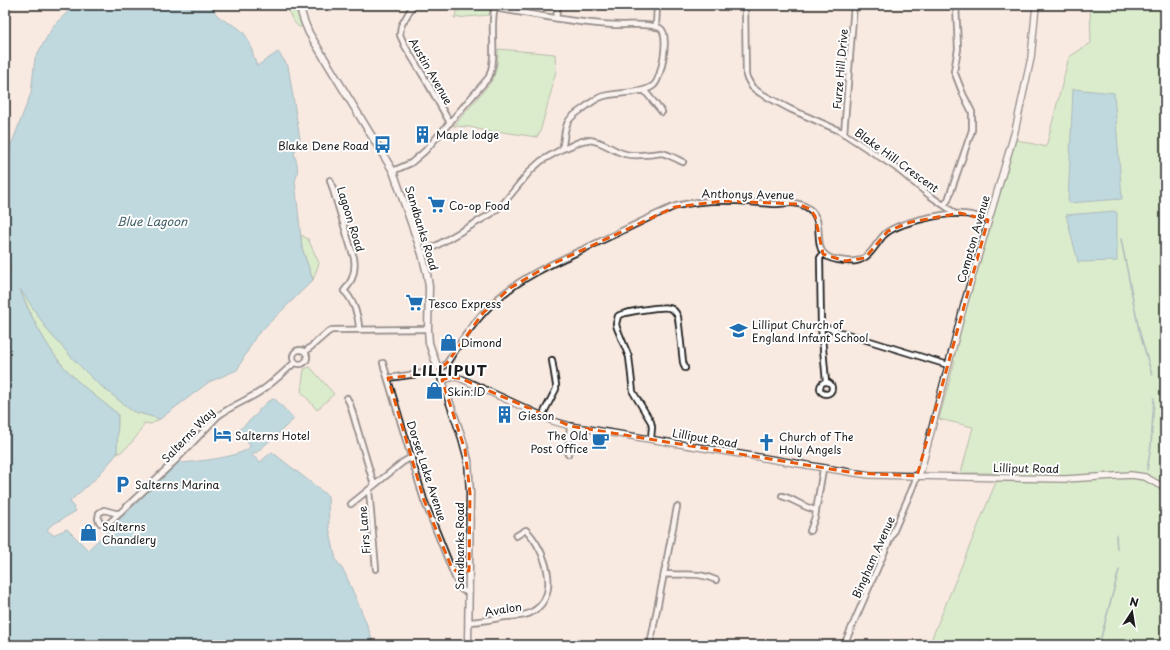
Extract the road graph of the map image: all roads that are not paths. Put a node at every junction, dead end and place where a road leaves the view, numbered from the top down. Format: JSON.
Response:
{"nodes":[{"id":1,"x":299,"y":5,"type":"edge"},
{"id":2,"x":413,"y":5,"type":"edge"},
{"id":3,"x":558,"y":5,"type":"edge"},
{"id":4,"x":657,"y":5,"type":"edge"},
{"id":5,"x":746,"y":5,"type":"edge"},
{"id":6,"x":854,"y":5,"type":"edge"},
{"id":7,"x":956,"y":5,"type":"edge"},
{"id":8,"x":1036,"y":5,"type":"edge"},
{"id":9,"x":495,"y":6,"type":"edge"},
{"id":10,"x":556,"y":18,"type":"junction"},
{"id":11,"x":656,"y":26,"type":"junction"},
{"id":12,"x":644,"y":90,"type":"junction"},
{"id":13,"x":662,"y":112,"type":"dead end"},
{"id":14,"x":450,"y":123,"type":"junction"},
{"id":15,"x":844,"y":134,"type":"junction"},
{"id":16,"x":562,"y":149,"type":"junction"},
{"id":17,"x":683,"y":162,"type":"dead end"},
{"id":18,"x":393,"y":171,"type":"junction"},
{"id":19,"x":330,"y":180,"type":"dead end"},
{"id":20,"x":944,"y":205,"type":"junction"},
{"id":21,"x":953,"y":214,"type":"junction"},
{"id":22,"x":988,"y":220,"type":"junction"},
{"id":23,"x":422,"y":254,"type":"junction"},
{"id":24,"x":823,"y":254,"type":"junction"},
{"id":25,"x":821,"y":326,"type":"junction"},
{"id":26,"x":360,"y":329,"type":"junction"},
{"id":27,"x":428,"y":329,"type":"junction"},
{"id":28,"x":305,"y":352,"type":"junction"},
{"id":29,"x":552,"y":360,"type":"dead end"},
{"id":30,"x":294,"y":362,"type":"junction"},
{"id":31,"x":383,"y":364,"type":"dead end"},
{"id":32,"x":948,"y":366,"type":"junction"},
{"id":33,"x":685,"y":368,"type":"dead end"},
{"id":34,"x":439,"y":370,"type":"junction"},
{"id":35,"x":388,"y":378,"type":"junction"},
{"id":36,"x":442,"y":380,"type":"junction"},
{"id":37,"x":826,"y":382,"type":"dead end"},
{"id":38,"x":347,"y":398,"type":"dead end"},
{"id":39,"x":542,"y":416,"type":"junction"},
{"id":40,"x":570,"y":426,"type":"junction"},
{"id":41,"x":651,"y":439,"type":"junction"},
{"id":42,"x":568,"y":454,"type":"dead end"},
{"id":43,"x":412,"y":457,"type":"junction"},
{"id":44,"x":823,"y":469,"type":"junction"},
{"id":45,"x":917,"y":476,"type":"junction"},
{"id":46,"x":374,"y":485,"type":"junction"},
{"id":47,"x":1165,"y":488,"type":"edge"},
{"id":48,"x":369,"y":490,"type":"junction"},
{"id":49,"x":782,"y":496,"type":"dead end"},
{"id":50,"x":351,"y":504,"type":"dead end"},
{"id":51,"x":676,"y":507,"type":"dead end"},
{"id":52,"x":816,"y":510,"type":"junction"},
{"id":53,"x":120,"y":513,"type":"junction"},
{"id":54,"x":810,"y":530,"type":"dead end"},
{"id":55,"x":516,"y":536,"type":"dead end"},
{"id":56,"x":376,"y":569,"type":"dead end"},
{"id":57,"x":452,"y":569,"type":"junction"},
{"id":58,"x":469,"y":571,"type":"junction"},
{"id":59,"x":664,"y":574,"type":"junction"},
{"id":60,"x":716,"y":580,"type":"dead end"},
{"id":61,"x":469,"y":593,"type":"junction"},
{"id":62,"x":468,"y":622,"type":"junction"},
{"id":63,"x":468,"y":645,"type":"edge"},
{"id":64,"x":650,"y":645,"type":"edge"},
{"id":65,"x":844,"y":645,"type":"edge"}],
"edges":[{"from":1,"to":18,"type":"main road","name":"Sandbanks Road"},
{"from":2,"to":14,"type":"street","name":"Austin Avenue"},
{"from":3,"to":10,"type":"street"},
{"from":4,"to":11,"type":"street"},
{"from":5,"to":15,"type":"street","name":"Blake Hill Crescent"},
{"from":6,"to":15,"type":"street","name":"Furze Hill Drive"},
{"from":7,"to":20,"type":"street"},
{"from":8,"to":22,"type":"street","name":"Compton Avenue"},
{"from":9,"to":10,"type":"street"},
{"from":9,"to":14,"type":"street"},
{"from":10,"to":11,"type":"street"},
{"from":11,"to":12,"type":"street"},
{"from":12,"to":13,"type":"street"},
{"from":12,"to":16,"type":"street"},
{"from":14,"to":18,"type":"street"},
{"from":15,"to":20,"type":"street","name":"Blake Hill Crescent"},
{"from":16,"to":17,"type":"street"},
{"from":16,"to":23,"type":"street"},
{"from":18,"to":23,"type":"main road","name":"Sandbanks Road"},
{"from":19,"to":26,"type":"street","name":"Lagoon Road"},
{"from":20,"to":21,"type":"street","name":"Blake Hill Crescent"},
{"from":21,"to":22,"type":"street"},
{"from":21,"to":24,"type":"street"},
{"from":22,"to":32,"type":"street","name":"Compton Avenue"},
{"from":23,"to":27,"type":"main road","name":"Sandbanks Road"},
{"from":24,"to":25,"type":"street","name":"Anthonys Avenue"},
{"from":24,"to":34,"type":"street","name":"Anthonys Avenue"},
{"from":25,"to":32,"type":"street"},
{"from":25,"to":37,"type":"street","name":"Anthonys Avenue"},
{"from":26,"to":27,"type":"street","name":"Salterns Way"},
{"from":26,"to":28,"type":"street","name":"Salterns Way"},
{"from":27,"to":34,"type":"main road","name":"Sandbanks Road"},
{"from":28,"to":30,"type":"street","name":"Salterns Way"},
{"from":28,"to":30,"type":"street","name":"Salterns Way"},
{"from":29,"to":39,"type":"street"},
{"from":30,"to":53,"type":"street","name":"Salterns Way"},
{"from":31,"to":35,"type":"street","name":"Dorset Lake Avenue"},
{"from":32,"to":45,"type":"street","name":"Compton Avenue"},
{"from":33,"to":41,"type":"street"},
{"from":34,"to":35,"type":"street"},
{"from":34,"to":36,"type":"main road","name":"Sandbanks Road"},
{"from":35,"to":43,"type":"street","name":"Dorset Lake Avenue"},
{"from":36,"to":39,"type":"street","name":"Lilliput Road"},
{"from":36,"to":58,"type":"main road","name":"Sandbanks Road"},
{"from":38,"to":46,"type":"street"},
{"from":39,"to":40,"type":"street","name":"Lilliput Road"},
{"from":40,"to":41,"type":"street","name":"Lilliput Road"},
{"from":40,"to":42,"type":"street"},
{"from":41,"to":44,"type":"street","name":"Lilliput Road"},
{"from":43,"to":46,"type":"street"},
{"from":43,"to":57,"type":"street","name":"Dorset Lake Avenue"},
{"from":44,"to":45,"type":"street","name":"Lilliput Road"},
{"from":44,"to":52,"type":"street"},
{"from":45,"to":47,"type":"street","name":"Lilliput Road"},
{"from":45,"to":65,"type":"street","name":"Bingham Avenue"},
{"from":46,"to":48,"type":"street"},
{"from":48,"to":50,"type":"street"},
{"from":48,"to":56,"type":"street","name":"Firs Lane"},
{"from":49,"to":52,"type":"street"},
{"from":51,"to":59,"type":"street"},
{"from":52,"to":54,"type":"street"},
{"from":53,"to":53,"type":"street","name":"Salterns Way"},
{"from":55,"to":62,"type":"street","name":"Avalon"},
{"from":57,"to":58,"type":"street"},
{"from":57,"to":61,"type":"street","name":"Dorset Lake Avenue"},
{"from":58,"to":61,"type":"main road","name":"Sandbanks Road"},
{"from":59,"to":60,"type":"street"},
{"from":59,"to":64,"type":"street"},
{"from":61,"to":62,"type":"main road","name":"Sandbanks Road"},
{"from":62,"to":63,"type":"main road","name":"Sandbanks Road"}]}
